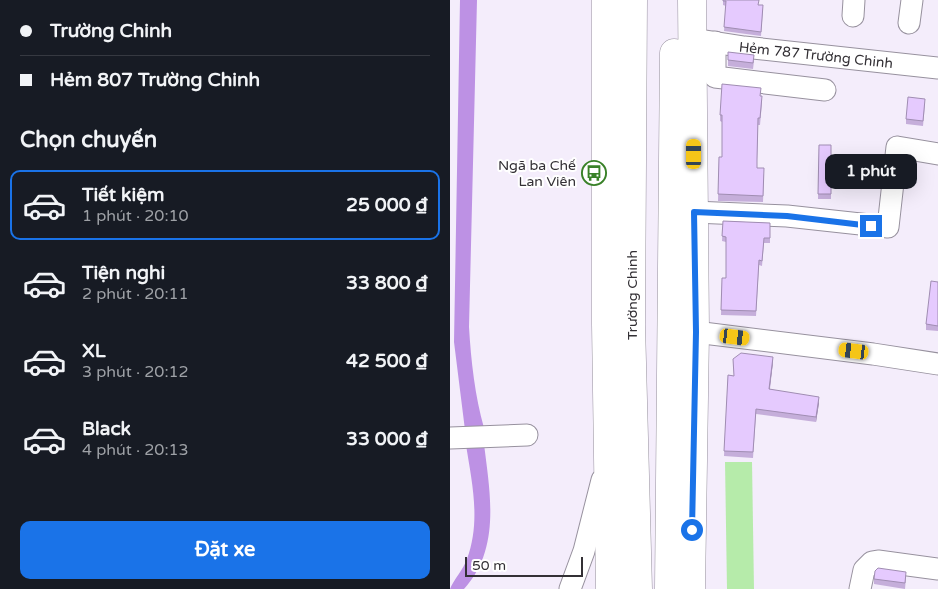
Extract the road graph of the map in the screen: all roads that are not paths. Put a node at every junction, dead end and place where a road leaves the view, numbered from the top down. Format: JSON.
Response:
{"nodes":[{"id":1,"x":606,"y":0,"type":"edge"},
{"id":2,"x":633,"y":0,"type":"edge"},
{"id":3,"x":674,"y":0,"type":"edge"},
{"id":4,"x":692,"y":0,"type":"edge"},
{"id":5,"x":912,"y":0,"type":"edge"},
{"id":6,"x":909,"y":23,"type":"dead end"},
{"id":7,"x":704,"y":41,"type":"junction"},
{"id":8,"x":938,"y":68,"type":"edge"},
{"id":9,"x":825,"y":90,"type":"dead end"},
{"id":10,"x":938,"y":154,"type":"edge"},
{"id":11,"x":694,"y":212,"type":"junction"},
{"id":12,"x":696,"y":332,"type":"junction"},
{"id":13,"x":938,"y":364,"type":"edge"},
{"id":14,"x":527,"y":435,"type":"dead end"},
{"id":15,"x":450,"y":438,"type":"edge"},
{"id":16,"x":608,"y":455,"type":"junction"},
{"id":17,"x":938,"y":569,"type":"edge"},
{"id":18,"x":570,"y":589,"type":"edge"},
{"id":19,"x":610,"y":589,"type":"edge"},
{"id":20,"x":638,"y":589,"type":"edge"},
{"id":21,"x":669,"y":589,"type":"edge"},
{"id":22,"x":691,"y":589,"type":"edge"},
{"id":23,"x":860,"y":589,"type":"edge"}],
"edges":[{"from":1,"to":16,"type":"main road","name":"Trường Chinh"},
{"from":2,"to":20,"type":"main road","name":"Trường Chinh"},
{"from":3,"to":21,"type":"main road"},
{"from":4,"to":7,"type":"main road"},
{"from":5,"to":6,"type":"street"},
{"from":7,"to":8,"type":"street","name":"Hẻm 787 Trường Chinh"},
{"from":7,"to":9,"type":"street"},
{"from":7,"to":11,"type":"main road"},
{"from":10,"to":11,"type":"street"},
{"from":11,"to":12,"type":"main road"},
{"from":12,"to":13,"type":"street"},
{"from":12,"to":22,"type":"main road"},
{"from":14,"to":15,"type":"street"},
{"from":16,"to":18,"type":"street"},
{"from":16,"to":19,"type":"main road","name":"Trường Chinh"},
{"from":17,"to":23,"type":"street"}]}
